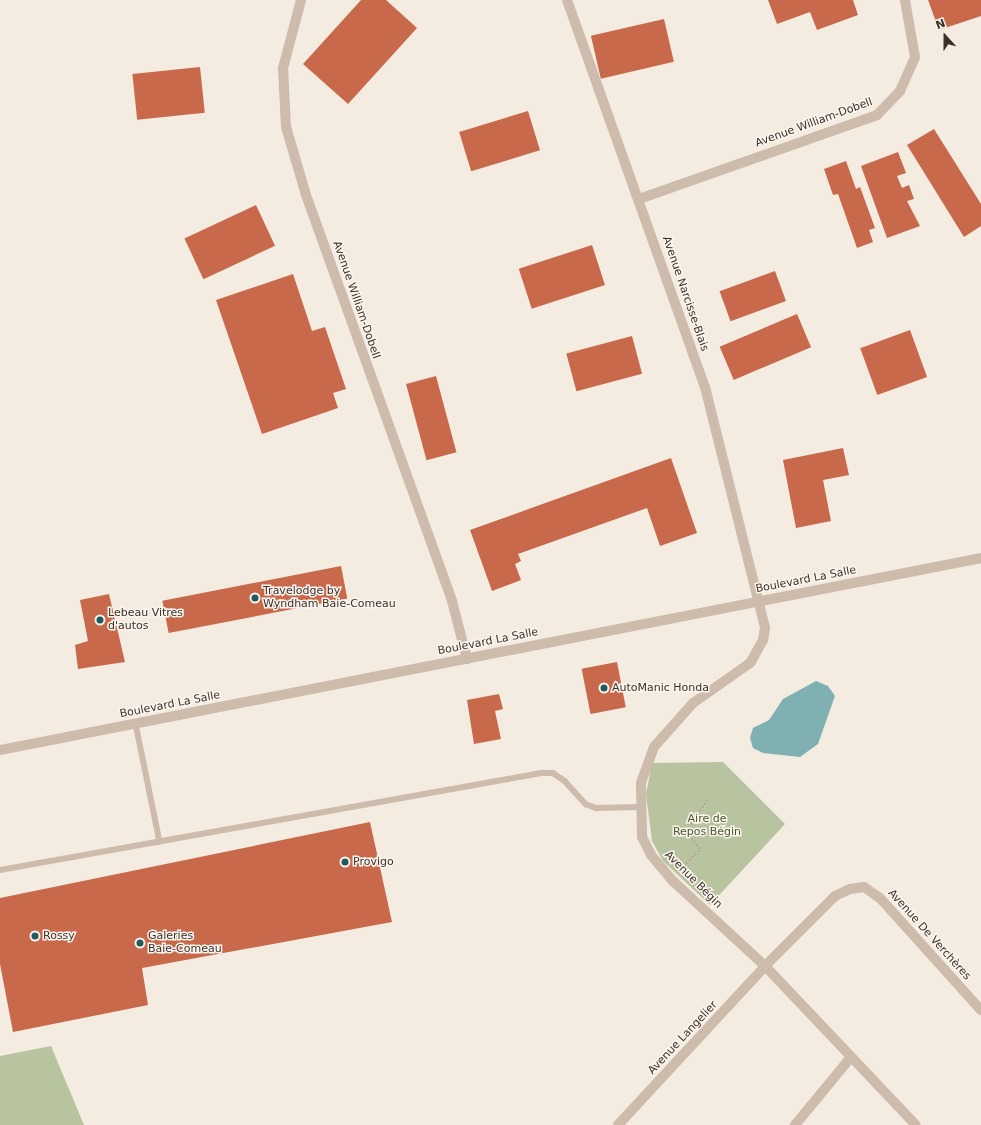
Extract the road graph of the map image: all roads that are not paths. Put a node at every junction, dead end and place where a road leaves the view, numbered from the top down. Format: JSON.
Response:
{"nodes":[{"id":1,"x":301,"y":0,"type":"edge"},
{"id":2,"x":567,"y":0,"type":"edge"},
{"id":3,"x":905,"y":0,"type":"edge"},
{"id":4,"x":639,"y":199,"type":"junction"},
{"id":5,"x":981,"y":558,"type":"edge"},
{"id":6,"x":761,"y":601,"type":"junction"},
{"id":7,"x":467,"y":658,"type":"junction"},
{"id":8,"x":136,"y":724,"type":"junction"},
{"id":9,"x":0,"y":750,"type":"edge"},
{"id":10,"x":639,"y":807,"type":"junction"},
{"id":11,"x":160,"y":842,"type":"junction"},
{"id":12,"x":0,"y":870,"type":"edge"},
{"id":13,"x":765,"y":966,"type":"junction"},
{"id":14,"x":981,"y":1010,"type":"edge"},
{"id":15,"x":850,"y":1057,"type":"junction"},
{"id":16,"x":618,"y":1125,"type":"edge"},
{"id":17,"x":795,"y":1125,"type":"edge"},
{"id":18,"x":916,"y":1125,"type":"edge"}],
"edges":[{"from":1,"to":7,"type":"street","name":"Avenue William-Dobell"},
{"from":2,"to":4,"type":"street","name":"Avenue Narcisse-Blais"},
{"from":3,"to":4,"type":"street","name":"Avenue William-Dobell"},
{"from":4,"to":6,"type":"street","name":"Avenue Narcisse-Blais"},
{"from":5,"to":6,"type":"street","name":"Boulevard La Salle"},
{"from":6,"to":7,"type":"street","name":"Boulevard La Salle"},
{"from":6,"to":10,"type":"street","name":"Avenue Bégin"},
{"from":7,"to":8,"type":"street","name":"Boulevard La Salle"},
{"from":8,"to":9,"type":"street","name":"Boulevard La Salle"},
{"from":8,"to":11,"type":"lane"},
{"from":10,"to":11,"type":"lane"},
{"from":10,"to":13,"type":"street","name":"Avenue Bégin"},
{"from":11,"to":12,"type":"lane"},
{"from":13,"to":14,"type":"street","name":"Avenue De Verchères"},
{"from":13,"to":15,"type":"street","name":"Avenue Bégin"},
{"from":13,"to":16,"type":"street","name":"Avenue Langelier"},
{"from":15,"to":17,"type":"street"},
{"from":15,"to":18,"type":"street","name":"Avenue Bégin"}]}
